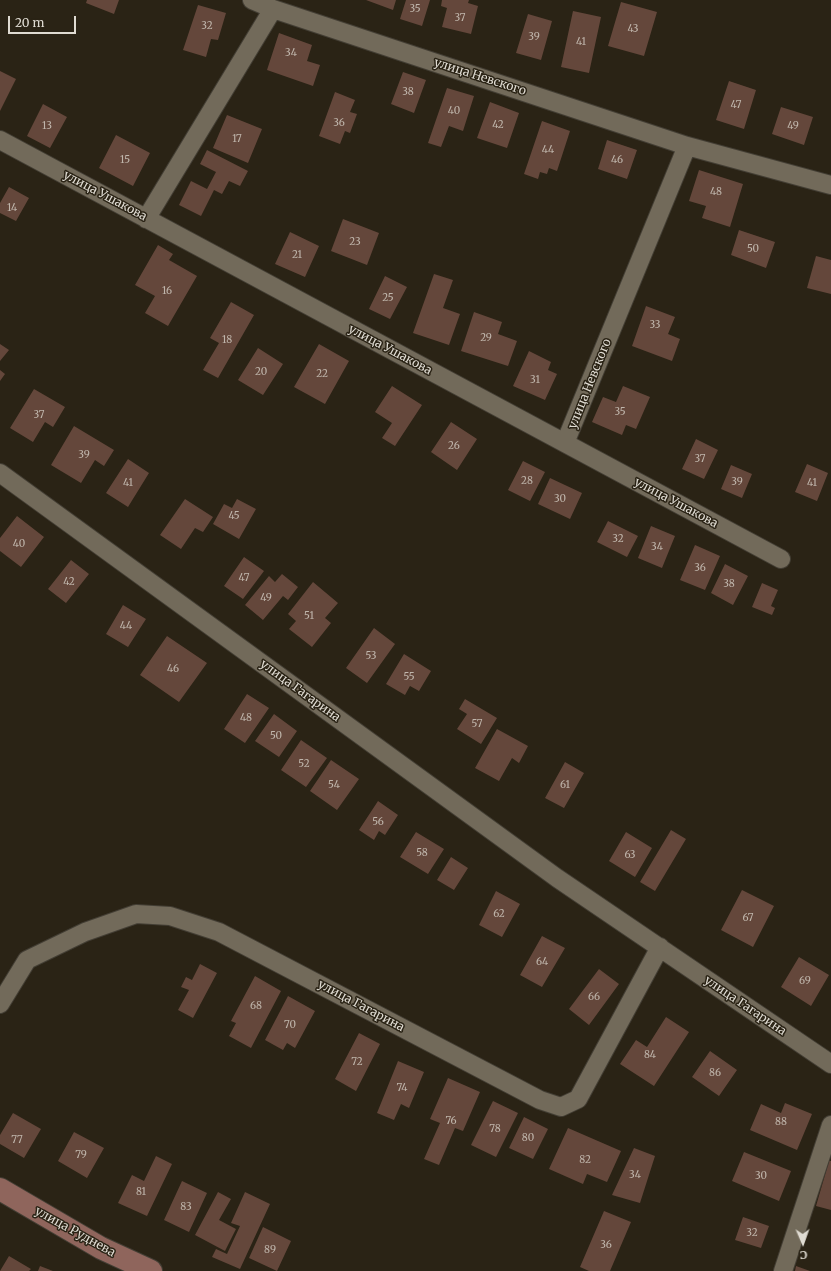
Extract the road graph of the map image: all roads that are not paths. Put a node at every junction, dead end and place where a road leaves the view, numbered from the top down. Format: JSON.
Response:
{"nodes":[{"id":1,"x":252,"y":0,"type":"edge"},
{"id":2,"x":273,"y":9,"type":"junction"},
{"id":3,"x":0,"y":140,"type":"edge"},
{"id":4,"x":687,"y":146,"type":"junction"},
{"id":5,"x":831,"y":185,"type":"edge"},
{"id":6,"x":146,"y":219,"type":"junction"},
{"id":7,"x":565,"y":443,"type":"junction"},
{"id":8,"x":0,"y":473,"type":"edge"},
{"id":9,"x":781,"y":559,"type":"dead end"},
{"id":10,"x":660,"y":947,"type":"junction"},
{"id":11,"x":0,"y":1004,"type":"edge"},
{"id":12,"x":831,"y":1064,"type":"edge"},
{"id":13,"x":831,"y":1125,"type":"edge"},
{"id":14,"x":0,"y":1189,"type":"edge"},
{"id":15,"x":151,"y":1271,"type":"edge"},
{"id":16,"x":783,"y":1271,"type":"edge"}],
"edges":[{"from":1,"to":2,"type":"street","name":"улица Невского"},
{"from":2,"to":4,"type":"street","name":"улица Невского"},
{"from":2,"to":6,"type":"street"},
{"from":3,"to":6,"type":"street","name":"улица Ушакова"},
{"from":4,"to":5,"type":"street","name":"улица Невского"},
{"from":4,"to":7,"type":"street","name":"улица Невского"},
{"from":6,"to":7,"type":"street","name":"улица Ушакова"},
{"from":7,"to":9,"type":"street","name":"улица Ушакова"},
{"from":8,"to":10,"type":"street","name":"улица Гагарина"},
{"from":10,"to":11,"type":"street","name":"улица Гагарина"},
{"from":10,"to":12,"type":"street","name":"улица Гагарина"},
{"from":13,"to":16,"type":"street"},
{"from":14,"to":15,"type":"street","name":"улица Руднева"}]}
